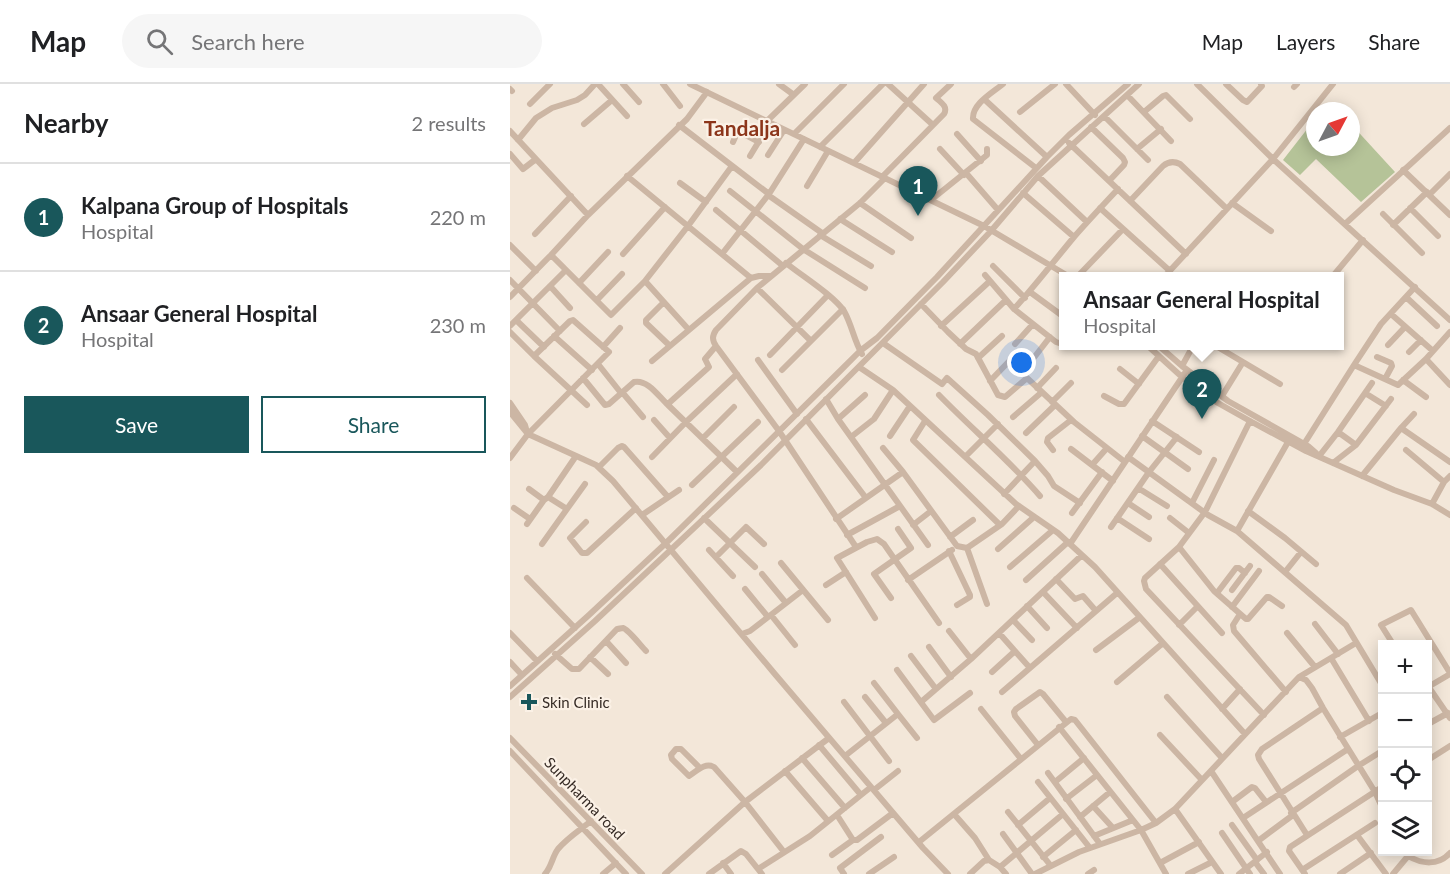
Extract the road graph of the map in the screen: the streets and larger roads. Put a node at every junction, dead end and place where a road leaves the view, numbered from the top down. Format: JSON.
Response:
{"nodes":[{"id":1,"x":550,"y":84,"type":"edge"},
{"id":2,"x":596,"y":84,"type":"edge"},
{"id":3,"x":623,"y":84,"type":"edge"},
{"id":4,"x":663,"y":84,"type":"edge"},
{"id":5,"x":690,"y":84,"type":"edge"},
{"id":6,"x":778,"y":84,"type":"edge"},
{"id":7,"x":805,"y":84,"type":"edge"},
{"id":8,"x":843,"y":84,"type":"edge"},
{"id":9,"x":883,"y":84,"type":"edge"},
{"id":10,"x":888,"y":84,"type":"edge"},
{"id":11,"x":902,"y":84,"type":"edge"},
{"id":12,"x":924,"y":84,"type":"edge"},
{"id":13,"x":951,"y":84,"type":"edge"},
{"id":14,"x":1003,"y":84,"type":"edge"},
{"id":15,"x":1055,"y":84,"type":"edge"},
{"id":16,"x":1066,"y":84,"type":"edge"},
{"id":17,"x":1128,"y":84,"type":"edge"},
{"id":18,"x":1139,"y":84,"type":"edge"},
{"id":19,"x":1197,"y":84,"type":"edge"},
{"id":20,"x":1226,"y":84,"type":"edge"},
{"id":21,"x":1261,"y":84,"type":"edge"},
{"id":22,"x":1333,"y":84,"type":"edge"},
{"id":23,"x":896,"y":91,"type":"junction"},
{"id":24,"x":707,"y":92,"type":"junction"},
{"id":25,"x":794,"y":95,"type":"junction"},
{"id":26,"x":1128,"y":95,"type":"junction"},
{"id":27,"x":984,"y":99,"type":"junction"},
{"id":28,"x":612,"y":100,"type":"junction"},
{"id":29,"x":908,"y":101,"type":"junction"},
{"id":30,"x":639,"y":102,"type":"dead end"},
{"id":31,"x":530,"y":104,"type":"dead end"},
{"id":32,"x":680,"y":106,"type":"dead end"},
{"id":33,"x":1020,"y":112,"type":"dead end"},
{"id":34,"x":1144,"y":112,"type":"junction"},
{"id":35,"x":1094,"y":114,"type":"junction"},
{"id":36,"x":627,"y":116,"type":"dead end"},
{"id":37,"x":1102,"y":118,"type":"junction"},
{"id":38,"x":1190,"y":118,"type":"dead end"},
{"id":39,"x":768,"y":122,"type":"junction"},
{"id":40,"x":585,"y":124,"type":"dead end"},
{"id":41,"x":679,"y":125,"type":"junction"},
{"id":42,"x":933,"y":125,"type":"junction"},
{"id":43,"x":1091,"y":127,"type":"junction"},
{"id":44,"x":1450,"y":128,"type":"edge"},
{"id":45,"x":1161,"y":129,"type":"junction"},
{"id":46,"x":784,"y":130,"type":"junction"},
{"id":47,"x":510,"y":131,"type":"edge"},
{"id":48,"x":794,"y":134,"type":"junction"},
{"id":49,"x":957,"y":134,"type":"dead end"},
{"id":50,"x":804,"y":139,"type":"junction"},
{"id":51,"x":1065,"y":139,"type":"junction"},
{"id":52,"x":518,"y":140,"type":"junction"},
{"id":53,"x":733,"y":141,"type":"dead end"},
{"id":54,"x":1171,"y":141,"type":"dead end"},
{"id":55,"x":759,"y":142,"type":"junction"},
{"id":56,"x":1071,"y":145,"type":"junction"},
{"id":57,"x":820,"y":147,"type":"junction"},
{"id":58,"x":940,"y":149,"type":"dead end"},
{"id":59,"x":1137,"y":149,"type":"junction"},
{"id":60,"x":987,"y":150,"type":"dead end"},
{"id":61,"x":828,"y":151,"type":"junction"},
{"id":62,"x":510,"y":154,"type":"edge"},
{"id":63,"x":768,"y":155,"type":"dead end"},
{"id":64,"x":750,"y":156,"type":"dead end"},
{"id":65,"x":1047,"y":157,"type":"junction"},
{"id":66,"x":536,"y":159,"type":"junction"},
{"id":67,"x":1273,"y":159,"type":"junction"},
{"id":68,"x":1148,"y":160,"type":"dead end"},
{"id":69,"x":981,"y":161,"type":"junction"},
{"id":70,"x":854,"y":163,"type":"junction"},
{"id":71,"x":732,"y":166,"type":"junction"},
{"id":72,"x":1036,"y":168,"type":"junction"},
{"id":73,"x":1403,"y":170,"type":"junction"},
{"id":74,"x":965,"y":174,"type":"junction"},
{"id":75,"x":627,"y":176,"type":"junction"},
{"id":76,"x":1038,"y":176,"type":"junction"},
{"id":77,"x":883,"y":177,"type":"junction"},
{"id":78,"x":1448,"y":179,"type":"edge"},
{"id":79,"x":1109,"y":181,"type":"junction"},
{"id":80,"x":680,"y":183,"type":"dead end"},
{"id":81,"x":807,"y":186,"type":"dead end"},
{"id":82,"x":1118,"y":189,"type":"junction"},
{"id":83,"x":730,"y":191,"type":"dead end"},
{"id":84,"x":1023,"y":192,"type":"junction"},
{"id":85,"x":1428,"y":194,"type":"junction"},
{"id":86,"x":769,"y":195,"type":"junction"},
{"id":87,"x":571,"y":196,"type":"junction"},
{"id":88,"x":931,"y":200,"type":"junction"},
{"id":89,"x":1130,"y":201,"type":"junction"},
{"id":90,"x":706,"y":202,"type":"junction"},
{"id":91,"x":860,"y":202,"type":"junction"},
{"id":92,"x":1232,"y":203,"type":"junction"},
{"id":93,"x":665,"y":207,"type":"junction"},
{"id":94,"x":1100,"y":208,"type":"junction"},
{"id":95,"x":1410,"y":208,"type":"junction"},
{"id":96,"x":1227,"y":209,"type":"junction"},
{"id":97,"x":716,"y":210,"type":"dead end"},
{"id":98,"x":998,"y":210,"type":"junction"},
{"id":99,"x":755,"y":212,"type":"junction"},
{"id":100,"x":588,"y":214,"type":"junction"},
{"id":101,"x":1383,"y":214,"type":"dead end"},
{"id":102,"x":1450,"y":215,"type":"edge"},
{"id":103,"x":840,"y":219,"type":"junction"},
{"id":104,"x":1087,"y":222,"type":"junction"},
{"id":105,"x":1345,"y":224,"type":"junction"},
{"id":106,"x":1394,"y":225,"type":"junction"},
{"id":107,"x":688,"y":226,"type":"junction"},
{"id":108,"x":984,"y":226,"type":"junction"},
{"id":109,"x":1123,"y":229,"type":"junction"},
{"id":110,"x":740,"y":231,"type":"junction"},
{"id":111,"x":991,"y":231,"type":"junction"},
{"id":112,"x":1271,"y":231,"type":"dead end"},
{"id":113,"x":535,"y":234,"type":"dead end"},
{"id":114,"x":821,"y":234,"type":"junction"},
{"id":115,"x":1438,"y":236,"type":"dead end"},
{"id":116,"x":1074,"y":237,"type":"junction"},
{"id":117,"x":911,"y":238,"type":"dead end"},
{"id":118,"x":1363,"y":240,"type":"junction"},
{"id":119,"x":510,"y":245,"type":"edge"},
{"id":120,"x":803,"y":249,"type":"junction"},
{"id":121,"x":608,"y":252,"type":"dead end"},
{"id":122,"x":892,"y":252,"type":"dead end"},
{"id":123,"x":623,"y":254,"type":"dead end"},
{"id":124,"x":722,"y":254,"type":"junction"},
{"id":125,"x":1186,"y":254,"type":"junction"},
{"id":126,"x":1422,"y":254,"type":"dead end"},
{"id":127,"x":551,"y":255,"type":"junction"},
{"id":128,"x":784,"y":264,"type":"junction"},
{"id":129,"x":871,"y":266,"type":"dead end"},
{"id":130,"x":993,"y":266,"type":"dead end"},
{"id":131,"x":1050,"y":266,"type":"junction"},
{"id":132,"x":566,"y":270,"type":"junction"},
{"id":133,"x":536,"y":271,"type":"junction"},
{"id":134,"x":1061,"y":272,"type":"edge"},
{"id":135,"x":1082,"y":272,"type":"edge"},
{"id":136,"x":1165,"y":272,"type":"edge"},
{"id":137,"x":1169,"y":272,"type":"edge"},
{"id":138,"x":1336,"y":272,"type":"edge"},
{"id":139,"x":622,"y":274,"type":"dead end"},
{"id":140,"x":985,"y":275,"type":"dead end"},
{"id":141,"x":770,"y":276,"type":"junction"},
{"id":142,"x":751,"y":278,"type":"junction"},
{"id":143,"x":510,"y":280,"type":"edge"},
{"id":144,"x":645,"y":281,"type":"junction"},
{"id":145,"x":990,"y":281,"type":"junction"},
{"id":146,"x":579,"y":283,"type":"junction"},
{"id":147,"x":550,"y":286,"type":"junction"},
{"id":148,"x":1415,"y":287,"type":"junction"},
{"id":149,"x":757,"y":288,"type":"junction"},
{"id":150,"x":865,"y":288,"type":"dead end"},
{"id":151,"x":519,"y":289,"type":"junction"},
{"id":152,"x":1030,"y":292,"type":"junction"},
{"id":153,"x":828,"y":295,"type":"junction"},
{"id":154,"x":510,"y":297,"type":"edge"},
{"id":155,"x":1406,"y":297,"type":"junction"},
{"id":156,"x":1025,"y":298,"type":"junction"},
{"id":157,"x":597,"y":300,"type":"junction"},
{"id":158,"x":1006,"y":300,"type":"junction"},
{"id":159,"x":663,"y":302,"type":"junction"},
{"id":160,"x":533,"y":303,"type":"junction"},
{"id":161,"x":921,"y":304,"type":"junction"},
{"id":162,"x":570,"y":308,"type":"dead end"},
{"id":163,"x":843,"y":309,"type":"junction"},
{"id":164,"x":1014,"y":309,"type":"junction"},
{"id":165,"x":1059,"y":313,"type":"edge"},
{"id":166,"x":1391,"y":314,"type":"junction"},
{"id":167,"x":516,"y":320,"type":"junction"},
{"id":168,"x":1450,"y":320,"type":"edge"},
{"id":169,"x":1033,"y":324,"type":"junction"},
{"id":170,"x":510,"y":326,"type":"edge"},
{"id":171,"x":941,"y":326,"type":"junction"},
{"id":172,"x":1437,"y":326,"type":"dead end"},
{"id":173,"x":797,"y":327,"type":"junction"},
{"id":174,"x":1406,"y":327,"type":"junction"},
{"id":175,"x":620,"y":328,"type":"dead end"},
{"id":176,"x":689,"y":330,"type":"junction"},
{"id":177,"x":510,"y":332,"type":"edge"},
{"id":178,"x":1450,"y":332,"type":"edge"},
{"id":179,"x":557,"y":334,"type":"junction"},
{"id":180,"x":1002,"y":336,"type":"dead end"},
{"id":181,"x":1050,"y":337,"type":"junction"},
{"id":182,"x":1421,"y":340,"type":"junction"},
{"id":183,"x":811,"y":341,"type":"junction"},
{"id":184,"x":1059,"y":342,"type":"edge"},
{"id":185,"x":883,"y":343,"type":"junction"},
{"id":186,"x":960,"y":344,"type":"junction"},
{"id":187,"x":1015,"y":344,"type":"dead end"},
{"id":188,"x":1388,"y":345,"type":"dead end"},
{"id":189,"x":603,"y":346,"type":"junction"},
{"id":190,"x":670,"y":346,"type":"junction"},
{"id":191,"x":716,"y":346,"type":"junction"},
{"id":192,"x":544,"y":347,"type":"junction"},
{"id":193,"x":1153,"y":350,"type":"edge"},
{"id":194,"x":1164,"y":350,"type":"edge"},
{"id":195,"x":1191,"y":350,"type":"edge"},
{"id":196,"x":1224,"y":350,"type":"edge"},
{"id":197,"x":860,"y":351,"type":"junction"},
{"id":198,"x":1433,"y":351,"type":"junction"},
{"id":199,"x":1409,"y":352,"type":"dead end"},
{"id":200,"x":1017,"y":353,"type":"dead end"},
{"id":201,"x":770,"y":355,"type":"dead end"},
{"id":202,"x":534,"y":356,"type":"junction"},
{"id":203,"x":1159,"y":356,"type":"junction"},
{"id":204,"x":1377,"y":357,"type":"dead end"},
{"id":205,"x":978,"y":358,"type":"junction"},
{"id":206,"x":1425,"y":359,"type":"junction"},
{"id":207,"x":758,"y":360,"type":"dead end"},
{"id":208,"x":865,"y":360,"type":"junction"},
{"id":209,"x":652,"y":361,"type":"dead end"},
{"id":210,"x":1243,"y":362,"type":"junction"},
{"id":211,"x":598,"y":363,"type":"junction"},
{"id":212,"x":1029,"y":364,"type":"dead end"},
{"id":213,"x":1354,"y":365,"type":"junction"},
{"id":214,"x":859,"y":367,"type":"junction"},
{"id":215,"x":1056,"y":368,"type":"dead end"},
{"id":216,"x":1184,"y":368,"type":"junction"},
{"id":217,"x":1120,"y":369,"type":"dead end"},
{"id":218,"x":592,"y":370,"type":"junction"},
{"id":219,"x":782,"y":370,"type":"dead end"},
{"id":220,"x":737,"y":374,"type":"junction"},
{"id":221,"x":1182,"y":377,"type":"junction"},
{"id":222,"x":583,"y":378,"type":"junction"},
{"id":223,"x":1385,"y":379,"type":"junction"},
{"id":224,"x":1403,"y":380,"type":"junction"},
{"id":225,"x":990,"y":381,"type":"junction"},
{"id":226,"x":1372,"y":382,"type":"dead end"},
{"id":227,"x":1071,"y":383,"type":"dead end"},
{"id":228,"x":1139,"y":384,"type":"junction"},
{"id":229,"x":1280,"y":384,"type":"dead end"},
{"id":230,"x":1450,"y":385,"type":"edge"},
{"id":231,"x":572,"y":390,"type":"junction"},
{"id":232,"x":893,"y":390,"type":"junction"},
{"id":233,"x":1039,"y":390,"type":"junction"},
{"id":234,"x":622,"y":393,"type":"junction"},
{"id":235,"x":1365,"y":393,"type":"junction"},
{"id":236,"x":865,"y":395,"type":"dead end"},
{"id":237,"x":939,"y":395,"type":"dead end"},
{"id":238,"x":1104,"y":396,"type":"dead end"},
{"id":239,"x":1222,"y":396,"type":"junction"},
{"id":240,"x":1426,"y":397,"type":"dead end"},
{"id":241,"x":826,"y":399,"type":"junction"},
{"id":242,"x":1391,"y":399,"type":"dead end"},
{"id":243,"x":510,"y":403,"type":"edge"},
{"id":244,"x":1054,"y":403,"type":"junction"},
{"id":245,"x":587,"y":405,"type":"dead end"},
{"id":246,"x":669,"y":405,"type":"junction"},
{"id":247,"x":910,"y":406,"type":"junction"},
{"id":248,"x":1386,"y":406,"type":"junction"},
{"id":249,"x":734,"y":407,"type":"dead end"},
{"id":250,"x":510,"y":412,"type":"edge"},
{"id":251,"x":797,"y":414,"type":"junction"},
{"id":252,"x":1414,"y":414,"type":"dead end"},
{"id":253,"x":643,"y":417,"type":"dead end"},
{"id":254,"x":1013,"y":417,"type":"dead end"},
{"id":255,"x":806,"y":419,"type":"junction"},
{"id":256,"x":838,"y":419,"type":"junction"},
{"id":257,"x":654,"y":420,"type":"dead end"},
{"id":258,"x":925,"y":420,"type":"junction"},
{"id":259,"x":1071,"y":420,"type":"junction"},
{"id":260,"x":1152,"y":421,"type":"junction"},
{"id":261,"x":1250,"y":421,"type":"junction"},
{"id":262,"x":686,"y":422,"type":"junction"},
{"id":263,"x":758,"y":422,"type":"dead end"},
{"id":264,"x":998,"y":424,"type":"junction"},
{"id":265,"x":1401,"y":428,"type":"junction"},
{"id":266,"x":779,"y":431,"type":"junction"},
{"id":267,"x":1338,"y":432,"type":"junction"},
{"id":268,"x":1026,"y":433,"type":"dead end"},
{"id":269,"x":528,"y":434,"type":"junction"},
{"id":270,"x":890,"y":436,"type":"dead end"},
{"id":271,"x":1142,"y":436,"type":"junction"},
{"id":272,"x":851,"y":437,"type":"junction"},
{"id":273,"x":1176,"y":437,"type":"junction"},
{"id":274,"x":670,"y":438,"type":"junction"},
{"id":275,"x":703,"y":438,"type":"junction"},
{"id":276,"x":983,"y":439,"type":"junction"},
{"id":277,"x":785,"y":440,"type":"junction"},
{"id":278,"x":1288,"y":442,"type":"junction"},
{"id":279,"x":1304,"y":444,"type":"junction"},
{"id":280,"x":1356,"y":446,"type":"junction"},
{"id":281,"x":883,"y":448,"type":"dead end"},
{"id":282,"x":1107,"y":448,"type":"junction"},
{"id":283,"x":1071,"y":449,"type":"dead end"},
{"id":284,"x":1053,"y":450,"type":"dead end"},
{"id":285,"x":1406,"y":450,"type":"dead end"},
{"id":286,"x":1165,"y":452,"type":"junction"},
{"id":287,"x":1198,"y":452,"type":"dead end"},
{"id":288,"x":576,"y":456,"type":"junction"},
{"id":289,"x":652,"y":457,"type":"dead end"},
{"id":290,"x":722,"y":457,"type":"junction"},
{"id":291,"x":965,"y":457,"type":"junction"},
{"id":292,"x":1322,"y":457,"type":"junction"},
{"id":293,"x":510,"y":458,"type":"edge"},
{"id":294,"x":1126,"y":460,"type":"junction"},
{"id":295,"x":1214,"y":460,"type":"dead end"},
{"id":296,"x":1035,"y":461,"type":"junction"},
{"id":297,"x":1450,"y":462,"type":"edge"},
{"id":298,"x":1334,"y":463,"type":"junction"},
{"id":299,"x":1092,"y":465,"type":"junction"},
{"id":300,"x":599,"y":467,"type":"junction"},
{"id":301,"x":1188,"y":469,"type":"dead end"},
{"id":302,"x":737,"y":472,"type":"junction"},
{"id":303,"x":903,"y":472,"type":"junction"},
{"id":304,"x":1102,"y":472,"type":"junction"},
{"id":305,"x":1149,"y":472,"type":"junction"},
{"id":306,"x":1022,"y":475,"type":"junction"},
{"id":307,"x":1362,"y":476,"type":"junction"},
{"id":308,"x":1450,"y":476,"type":"edge"},
{"id":309,"x":1113,"y":481,"type":"junction"},
{"id":310,"x":1444,"y":482,"type":"junction"},
{"id":311,"x":585,"y":484,"type":"dead end"},
{"id":312,"x":884,"y":484,"type":"junction"},
{"id":313,"x":692,"y":485,"type":"dead end"},
{"id":314,"x":1138,"y":488,"type":"junction"},
{"id":315,"x":529,"y":489,"type":"dead end"},
{"id":316,"x":679,"y":490,"type":"dead end"},
{"id":317,"x":1004,"y":494,"type":"junction"},
{"id":318,"x":1040,"y":496,"type":"dead end"},
{"id":319,"x":668,"y":497,"type":"junction"},
{"id":320,"x":866,"y":498,"type":"junction"},
{"id":321,"x":546,"y":499,"type":"junction"},
{"id":322,"x":1080,"y":503,"type":"junction"},
{"id":323,"x":1128,"y":503,"type":"junction"},
{"id":324,"x":1192,"y":503,"type":"junction"},
{"id":325,"x":1432,"y":504,"type":"junction"},
{"id":326,"x":900,"y":506,"type":"junction"},
{"id":327,"x":1167,"y":506,"type":"dead end"},
{"id":328,"x":1018,"y":507,"type":"junction"},
{"id":329,"x":514,"y":508,"type":"dead end"},
{"id":330,"x":636,"y":508,"type":"junction"},
{"id":331,"x":567,"y":509,"type":"junction"},
{"id":332,"x":931,"y":511,"type":"junction"},
{"id":333,"x":1248,"y":511,"type":"junction"},
{"id":334,"x":1205,"y":512,"type":"junction"},
{"id":335,"x":1072,"y":513,"type":"dead end"},
{"id":336,"x":642,"y":515,"type":"junction"},
{"id":337,"x":1450,"y":515,"type":"edge"},
{"id":338,"x":1034,"y":517,"type":"junction"},
{"id":339,"x":1149,"y":517,"type":"dead end"},
{"id":340,"x":705,"y":518,"type":"junction"},
{"id":341,"x":1117,"y":518,"type":"junction"},
{"id":342,"x":1170,"y":518,"type":"dead end"},
{"id":343,"x":836,"y":519,"type":"junction"},
{"id":344,"x":974,"y":520,"type":"dead end"},
{"id":345,"x":586,"y":522,"type":"dead end"},
{"id":346,"x":913,"y":525,"type":"junction"},
{"id":347,"x":1000,"y":525,"type":"junction"},
{"id":348,"x":1111,"y":527,"type":"dead end"},
{"id":349,"x":898,"y":529,"type":"dead end"},
{"id":350,"x":1053,"y":530,"type":"junction"},
{"id":351,"x":1237,"y":531,"type":"junction"},
{"id":352,"x":1189,"y":533,"type":"junction"},
{"id":353,"x":847,"y":535,"type":"junction"},
{"id":354,"x":950,"y":537,"type":"junction"},
{"id":355,"x":1149,"y":539,"type":"dead end"},
{"id":356,"x":666,"y":543,"type":"junction"},
{"id":357,"x":730,"y":543,"type":"junction"},
{"id":358,"x":1069,"y":543,"type":"junction"},
{"id":359,"x":542,"y":544,"type":"dead end"},
{"id":360,"x":764,"y":544,"type":"dead end"},
{"id":361,"x":928,"y":545,"type":"dead end"},
{"id":362,"x":957,"y":546,"type":"junction"},
{"id":363,"x":1179,"y":547,"type":"junction"},
{"id":364,"x":856,"y":548,"type":"junction"},
{"id":365,"x":967,"y":548,"type":"junction"},
{"id":366,"x":671,"y":549,"type":"junction"},
{"id":367,"x":998,"y":549,"type":"dead end"},
{"id":368,"x":709,"y":550,"type":"dead end"},
{"id":369,"x":949,"y":552,"type":"junction"},
{"id":370,"x":1301,"y":552,"type":"junction"},
{"id":371,"x":1082,"y":555,"type":"junction"},
{"id":372,"x":716,"y":557,"type":"junction"},
{"id":373,"x":894,"y":560,"type":"junction"},
{"id":374,"x":782,"y":563,"type":"dead end"},
{"id":375,"x":1160,"y":564,"type":"junction"},
{"id":376,"x":1316,"y":564,"type":"dead end"},
{"id":377,"x":755,"y":567,"type":"dead end"},
{"id":378,"x":1010,"y":567,"type":"dead end"},
{"id":379,"x":1250,"y":567,"type":"dead end"},
{"id":380,"x":846,"y":572,"type":"junction"},
{"id":381,"x":1259,"y":572,"type":"dead end"},
{"id":382,"x":1285,"y":572,"type":"junction"},
{"id":383,"x":1245,"y":573,"type":"junction"},
{"id":384,"x":762,"y":574,"type":"dead end"},
{"id":385,"x":733,"y":576,"type":"dead end"},
{"id":386,"x":527,"y":578,"type":"dead end"},
{"id":387,"x":1056,"y":579,"type":"junction"},
{"id":388,"x":908,"y":580,"type":"junction"},
{"id":389,"x":1026,"y":580,"type":"dead end"},
{"id":390,"x":826,"y":585,"type":"dead end"},
{"id":391,"x":745,"y":589,"type":"dead end"},
{"id":392,"x":803,"y":590,"type":"junction"},
{"id":393,"x":1232,"y":590,"type":"dead end"},
{"id":394,"x":1043,"y":592,"type":"junction"},
{"id":395,"x":1118,"y":592,"type":"junction"},
{"id":396,"x":1217,"y":593,"type":"junction"},
{"id":397,"x":891,"y":598,"type":"dead end"},
{"id":398,"x":786,"y":603,"type":"junction"},
{"id":399,"x":987,"y":604,"type":"dead end"},
{"id":400,"x":957,"y":605,"type":"dead end"},
{"id":401,"x":1028,"y":606,"type":"junction"},
{"id":402,"x":1282,"y":606,"type":"dead end"},
{"id":403,"x":1197,"y":607,"type":"junction"},
{"id":404,"x":1233,"y":607,"type":"junction"},
{"id":405,"x":1096,"y":611,"type":"junction"},
{"id":406,"x":1240,"y":614,"type":"junction"},
{"id":407,"x":769,"y":616,"type":"junction"},
{"id":408,"x":1140,"y":617,"type":"junction"},
{"id":409,"x":876,"y":618,"type":"dead end"},
{"id":410,"x":828,"y":620,"type":"dead end"},
{"id":411,"x":1013,"y":620,"type":"junction"},
{"id":412,"x":939,"y":623,"type":"dead end"},
{"id":413,"x":1315,"y":624,"type":"dead end"},
{"id":414,"x":1179,"y":625,"type":"junction"},
{"id":415,"x":575,"y":628,"type":"junction"},
{"id":416,"x":1047,"y":628,"type":"dead end"},
{"id":417,"x":1077,"y":628,"type":"junction"},
{"id":418,"x":949,"y":631,"type":"dead end"},
{"id":419,"x":510,"y":633,"type":"edge"},
{"id":420,"x":999,"y":633,"type":"junction"},
{"id":421,"x":1222,"y":633,"type":"dead end"},
{"id":422,"x":1287,"y":633,"type":"dead end"},
{"id":423,"x":742,"y":634,"type":"junction"},
{"id":424,"x":1032,"y":640,"type":"dead end"},
{"id":425,"x":1390,"y":640,"type":"edge"},
{"id":426,"x":1429,"y":640,"type":"edge"},
{"id":427,"x":606,"y":641,"type":"junction"},
{"id":428,"x":1163,"y":643,"type":"junction"},
{"id":429,"x":1356,"y":643,"type":"junction"},
{"id":430,"x":1432,"y":644,"type":"edge"},
{"id":431,"x":795,"y":645,"type":"dead end"},
{"id":432,"x":928,"y":647,"type":"dead end"},
{"id":433,"x":551,"y":650,"type":"junction"},
{"id":434,"x":1096,"y":650,"type":"dead end"},
{"id":435,"x":646,"y":651,"type":"dead end"},
{"id":436,"x":1015,"y":651,"type":"junction"},
{"id":437,"x":1338,"y":654,"type":"junction"},
{"id":438,"x":556,"y":655,"type":"junction"},
{"id":439,"x":910,"y":656,"type":"dead end"},
{"id":440,"x":590,"y":657,"type":"junction"},
{"id":441,"x":1331,"y":658,"type":"junction"},
{"id":442,"x":971,"y":659,"type":"junction"},
{"id":443,"x":510,"y":662,"type":"edge"},
{"id":444,"x":537,"y":662,"type":"junction"},
{"id":445,"x":626,"y":663,"type":"dead end"},
{"id":446,"x":1315,"y":667,"type":"junction"},
{"id":447,"x":1030,"y":668,"type":"junction"},
{"id":448,"x":897,"y":670,"type":"dead end"},
{"id":449,"x":992,"y":672,"type":"dead end"},
{"id":450,"x":608,"y":674,"type":"dead end"},
{"id":451,"x":1450,"y":674,"type":"edge"},
{"id":452,"x":522,"y":675,"type":"junction"},
{"id":453,"x":951,"y":677,"type":"junction"},
{"id":454,"x":1378,"y":677,"type":"edge"},
{"id":455,"x":1299,"y":678,"type":"junction"},
{"id":456,"x":1117,"y":682,"type":"dead end"},
{"id":457,"x":874,"y":683,"type":"dead end"},
{"id":458,"x":1432,"y":684,"type":"edge"},
{"id":459,"x":510,"y":686,"type":"edge"},
{"id":460,"x":936,"y":689,"type":"junction"},
{"id":461,"x":1240,"y":689,"type":"junction"},
{"id":462,"x":1432,"y":691,"type":"edge"},
{"id":463,"x":1002,"y":692,"type":"dead end"},
{"id":464,"x":1286,"y":692,"type":"junction"},
{"id":465,"x":970,"y":693,"type":"dead end"},
{"id":466,"x":510,"y":697,"type":"edge"},
{"id":467,"x":866,"y":697,"type":"dead end"},
{"id":468,"x":1167,"y":697,"type":"dead end"},
{"id":469,"x":844,"y":702,"type":"dead end"},
{"id":470,"x":921,"y":702,"type":"junction"},
{"id":471,"x":1323,"y":708,"type":"junction"},
{"id":472,"x":981,"y":709,"type":"dead end"},
{"id":473,"x":1222,"y":709,"type":"junction"},
{"id":474,"x":898,"y":714,"type":"junction"},
{"id":475,"x":1449,"y":714,"type":"edge"},
{"id":476,"x":1264,"y":715,"type":"junction"},
{"id":477,"x":1378,"y":716,"type":"edge"},
{"id":478,"x":1369,"y":721,"type":"junction"},
{"id":479,"x":1066,"y":722,"type":"junction"},
{"id":480,"x":1432,"y":722,"type":"edge"},
{"id":481,"x":886,"y":723,"type":"junction"},
{"id":482,"x":1059,"y":728,"type":"junction"},
{"id":483,"x":1245,"y":734,"type":"junction"},
{"id":484,"x":1160,"y":735,"type":"dead end"},
{"id":485,"x":870,"y":736,"type":"junction"},
{"id":486,"x":1340,"y":737,"type":"junction"},
{"id":487,"x":510,"y":738,"type":"edge"},
{"id":488,"x":829,"y":738,"type":"junction"},
{"id":489,"x":917,"y":738,"type":"dead end"},
{"id":490,"x":819,"y":745,"type":"junction"},
{"id":491,"x":1038,"y":745,"type":"junction"},
{"id":492,"x":1450,"y":746,"type":"edge"},
{"id":493,"x":1348,"y":748,"type":"junction"},
{"id":494,"x":510,"y":751,"type":"edge"},
{"id":495,"x":1378,"y":754,"type":"edge"},
{"id":496,"x":845,"y":756,"type":"junction"},
{"id":497,"x":1432,"y":757,"type":"edge"},
{"id":498,"x":517,"y":758,"type":"junction"},
{"id":499,"x":802,"y":758,"type":"junction"},
{"id":500,"x":1084,"y":758,"type":"junction"},
{"id":501,"x":1222,"y":758,"type":"junction"},
{"id":502,"x":1021,"y":759,"type":"junction"},
{"id":503,"x":889,"y":761,"type":"dead end"},
{"id":504,"x":510,"y":765,"type":"edge"},
{"id":505,"x":1358,"y":766,"type":"junction"},
{"id":506,"x":700,"y":768,"type":"junction"},
{"id":507,"x":785,"y":771,"type":"junction"},
{"id":508,"x":898,"y":771,"type":"dead end"},
{"id":509,"x":1211,"y":771,"type":"junction"},
{"id":510,"x":1048,"y":773,"type":"dead end"},
{"id":511,"x":1097,"y":775,"type":"junction"},
{"id":512,"x":1202,"y":780,"type":"junction"},
{"id":513,"x":1038,"y":782,"type":"dead end"},
{"id":514,"x":1054,"y":782,"type":"junction"},
{"id":515,"x":873,"y":788,"type":"junction"},
{"id":516,"x":1378,"y":790,"type":"edge"},
{"id":517,"x":1110,"y":792,"type":"junction"},
{"id":518,"x":1375,"y":792,"type":"junction"},
{"id":519,"x":1280,"y":794,"type":"junction"},
{"id":520,"x":861,"y":795,"type":"junction"},
{"id":521,"x":1050,"y":798,"type":"junction"},
{"id":522,"x":1066,"y":799,"type":"junction"},
{"id":523,"x":745,"y":802,"type":"junction"},
{"id":524,"x":1232,"y":802,"type":"junction"},
{"id":525,"x":1266,"y":802,"type":"junction"},
{"id":526,"x":1380,"y":802,"type":"edge"},
{"id":527,"x":1093,"y":806,"type":"junction"},
{"id":528,"x":845,"y":808,"type":"junction"},
{"id":529,"x":1175,"y":808,"type":"junction"},
{"id":530,"x":1008,"y":812,"type":"dead end"},
{"id":531,"x":893,"y":813,"type":"junction"},
{"id":532,"x":954,"y":814,"type":"junction"},
{"id":533,"x":1063,"y":814,"type":"junction"},
{"id":534,"x":1292,"y":814,"type":"junction"},
{"id":535,"x":837,"y":815,"type":"junction"},
{"id":536,"x":1080,"y":817,"type":"junction"},
{"id":537,"x":1243,"y":818,"type":"junction"},
{"id":538,"x":1133,"y":820,"type":"junction"},
{"id":539,"x":591,"y":821,"type":"junction"},
{"id":540,"x":828,"y":821,"type":"junction"},
{"id":541,"x":1156,"y":823,"type":"junction"},
{"id":542,"x":1375,"y":824,"type":"dead end"},
{"id":543,"x":1018,"y":825,"type":"junction"},
{"id":544,"x":1232,"y":825,"type":"dead end"},
{"id":545,"x":583,"y":828,"type":"junction"},
{"id":546,"x":1113,"y":828,"type":"junction"},
{"id":547,"x":1076,"y":830,"type":"junction"},
{"id":548,"x":1141,"y":830,"type":"junction"},
{"id":549,"x":1222,"y":833,"type":"dead end"},
{"id":550,"x":1002,"y":834,"type":"dead end"},
{"id":551,"x":1306,"y":835,"type":"junction"},
{"id":552,"x":1357,"y":835,"type":"junction"},
{"id":553,"x":1094,"y":836,"type":"junction"},
{"id":554,"x":881,"y":837,"type":"dead end"},
{"id":555,"x":854,"y":840,"type":"junction"},
{"id":556,"x":1030,"y":841,"type":"junction"},
{"id":557,"x":1258,"y":841,"type":"junction"},
{"id":558,"x":919,"y":842,"type":"junction"},
{"id":559,"x":1198,"y":842,"type":"junction"},
{"id":560,"x":1100,"y":844,"type":"junction"},
{"id":561,"x":1090,"y":848,"type":"junction"},
{"id":562,"x":784,"y":852,"type":"junction"},
{"id":563,"x":1267,"y":852,"type":"junction"},
{"id":564,"x":1017,"y":853,"type":"junction"},
{"id":565,"x":1371,"y":853,"type":"junction"},
{"id":566,"x":1450,"y":853,"type":"edge"},
{"id":567,"x":832,"y":855,"type":"dead end"},
{"id":568,"x":1406,"y":856,"type":"edge"},
{"id":569,"x":1410,"y":856,"type":"edge"},
{"id":570,"x":894,"y":857,"type":"dead end"},
{"id":571,"x":1043,"y":857,"type":"junction"},
{"id":572,"x":989,"y":860,"type":"junction"},
{"id":573,"x":1212,"y":861,"type":"junction"},
{"id":574,"x":1256,"y":861,"type":"junction"},
{"id":575,"x":616,"y":863,"type":"junction"},
{"id":576,"x":723,"y":863,"type":"junction"},
{"id":577,"x":1160,"y":863,"type":"junction"},
{"id":578,"x":1051,"y":866,"type":"junction"},
{"id":579,"x":1000,"y":867,"type":"junction"},
{"id":580,"x":1248,"y":871,"type":"edge"},
{"id":581,"x":760,"y":872,"type":"edge"},
{"id":582,"x":1303,"y":872,"type":"edge"},
{"id":583,"x":545,"y":874,"type":"edge"},
{"id":584,"x":603,"y":874,"type":"edge"},
{"id":585,"x":626,"y":874,"type":"edge"},
{"id":586,"x":642,"y":874,"type":"edge"},
{"id":587,"x":665,"y":874,"type":"edge"},
{"id":588,"x":709,"y":874,"type":"edge"},
{"id":589,"x":731,"y":874,"type":"edge"},
{"id":590,"x":844,"y":874,"type":"edge"},
{"id":591,"x":869,"y":874,"type":"edge"},
{"id":592,"x":948,"y":874,"type":"edge"},
{"id":593,"x":970,"y":874,"type":"edge"},
{"id":594,"x":1006,"y":874,"type":"edge"},
{"id":595,"x":1035,"y":874,"type":"edge"},
{"id":596,"x":1166,"y":874,"type":"edge"},
{"id":597,"x":1188,"y":874,"type":"edge"},
{"id":598,"x":1221,"y":874,"type":"edge"},
{"id":599,"x":1239,"y":874,"type":"edge"},
{"id":600,"x":1264,"y":874,"type":"edge"},
{"id":601,"x":1280,"y":874,"type":"edge"},
{"id":602,"x":1340,"y":874,"type":"edge"},
{"id":603,"x":1385,"y":874,"type":"edge"},
{"id":604,"x":1393,"y":874,"type":"edge"}],
"edges":[{"from":1,"to":31,"type":"street"},
{"from":2,"to":28,"type":"street"},
{"from":2,"to":52,"type":"street"},
{"from":3,"to":30,"type":"street"},
{"from":4,"to":32,"type":"street"},
{"from":5,"to":24,"type":"street"},
{"from":6,"to":25,"type":"street"},
{"from":7,"to":25,"type":"street"},
{"from":8,"to":48,"type":"street"},
{"from":9,"to":57,"type":"street"},
{"from":10,"to":23,"type":"street"},
{"from":11,"to":23,"type":"street"},
{"from":12,"to":29,"type":"street"},
{"from":13,"to":42,"type":"street"},
{"from":14,"to":27,"type":"street"},
{"from":15,"to":33,"type":"street"},
{"from":16,"to":35,"type":"street"},
{"from":17,"to":35,"type":"street"},
{"from":18,"to":26,"type":"street"},
{"from":19,"to":67,"type":"street"},
{"from":20,"to":21,"type":"street"},
{"from":22,"to":67,"type":"street"},
{"from":23,"to":29,"type":"street"},
{"from":24,"to":39,"type":"street"},
{"from":24,"to":41,"type":"street"},
{"from":25,"to":39,"type":"street"},
{"from":26,"to":34,"type":"street"},
{"from":26,"to":37,"type":"street"},
{"from":27,"to":65,"type":"street"},
{"from":27,"to":72,"type":"street"},
{"from":28,"to":36,"type":"street"},
{"from":28,"to":40,"type":"street"},
{"from":29,"to":42,"type":"street"},
{"from":29,"to":70,"type":"street"},
{"from":34,"to":38,"type":"street"},
{"from":34,"to":45,"type":"street"},
{"from":35,"to":37,"type":"street"},
{"from":35,"to":51,"type":"street"},
{"from":37,"to":43,"type":"street"},
{"from":37,"to":59,"type":"street"},
{"from":39,"to":46,"type":"street"},
{"from":39,"to":55,"type":"street"},
{"from":41,"to":71,"type":"street"},
{"from":41,"to":75,"type":"street"},
{"from":42,"to":77,"type":"street"},
{"from":43,"to":56,"type":"street"},
{"from":43,"to":79,"type":"street"},
{"from":44,"to":73,"type":"street"},
{"from":45,"to":54,"type":"street"},
{"from":45,"to":59,"type":"street"},
{"from":46,"to":48,"type":"street"},
{"from":46,"to":63,"type":"street"},
{"from":47,"to":52,"type":"street"},
{"from":48,"to":50,"type":"street"},
{"from":49,"to":69,"type":"street"},
{"from":50,"to":57,"type":"street"},
{"from":50,"to":86,"type":"street"},
{"from":51,"to":56,"type":"street"},
{"from":51,"to":65,"type":"street"},
{"from":52,"to":66,"type":"street"},
{"from":53,"to":55,"type":"street"},
{"from":55,"to":64,"type":"street"},
{"from":56,"to":76,"type":"street"},
{"from":56,"to":79,"type":"street"},
{"from":57,"to":61,"type":"street"},
{"from":58,"to":74,"type":"street"},
{"from":59,"to":68,"type":"street"},
{"from":60,"to":69,"type":"street"},
{"from":61,"to":70,"type":"street"},
{"from":61,"to":81,"type":"street"},
{"from":62,"to":66,"type":"street"},
{"from":65,"to":72,"type":"street"},
{"from":66,"to":87,"type":"street"},
{"from":67,"to":92,"type":"street"},
{"from":67,"to":105,"type":"street"},
{"from":69,"to":74,"type":"street"},
{"from":70,"to":77,"type":"street"},
{"from":71,"to":86,"type":"street"},
{"from":71,"to":90,"type":"street"},
{"from":72,"to":98,"type":"street"},
{"from":73,"to":85,"type":"street"},
{"from":73,"to":105,"type":"street"},
{"from":74,"to":88,"type":"street"},
{"from":74,"to":98,"type":"street"},
{"from":75,"to":93,"type":"street"},
{"from":75,"to":100,"type":"street"},
{"from":76,"to":84,"type":"street"},
{"from":76,"to":104,"type":"street"},
{"from":77,"to":88,"type":"street"},
{"from":77,"to":91,"type":"street"},
{"from":78,"to":85,"type":"street"},
{"from":79,"to":82,"type":"street"},
{"from":80,"to":90,"type":"street"},
{"from":82,"to":89,"type":"street"},
{"from":82,"to":94,"type":"street"},
{"from":83,"to":99,"type":"street"},
{"from":84,"to":111,"type":"street"},
{"from":84,"to":116,"type":"street"},
{"from":85,"to":95,"type":"street"},
{"from":85,"to":102,"type":"street"},
{"from":86,"to":99,"type":"street"},
{"from":86,"to":114,"type":"street"},
{"from":87,"to":100,"type":"street"},
{"from":87,"to":113,"type":"street"},
{"from":88,"to":108,"type":"street"},
{"from":89,"to":96,"type":"street"},
{"from":89,"to":125,"type":"street"},
{"from":90,"to":107,"type":"street"},
{"from":91,"to":103,"type":"street"},
{"from":91,"to":117,"type":"street"},
{"from":92,"to":96,"type":"street"},
{"from":92,"to":112,"type":"street"},
{"from":93,"to":107,"type":"street"},
{"from":93,"to":123,"type":"street"},
{"from":94,"to":104,"type":"street"},
{"from":94,"to":109,"type":"street"},
{"from":95,"to":106,"type":"street"},
{"from":95,"to":115,"type":"street"},
{"from":96,"to":125,"type":"street"},
{"from":97,"to":110,"type":"street"},
{"from":98,"to":108,"type":"street"},
{"from":99,"to":110,"type":"street"},
{"from":99,"to":120,"type":"street"},
{"from":100,"to":127,"type":"street"},
{"from":101,"to":106,"type":"street"},
{"from":103,"to":114,"type":"street"},
{"from":103,"to":122,"type":"street"},
{"from":104,"to":116,"type":"street"},
{"from":105,"to":118,"type":"street"},
{"from":106,"to":126,"type":"street"},
{"from":107,"to":124,"type":"street"},
{"from":107,"to":144,"type":"street"},
{"from":108,"to":111,"type":"street"},
{"from":108,"to":197,"type":"street"},
{"from":109,"to":135,"type":"street"},
{"from":109,"to":136,"type":"street"},
{"from":110,"to":124,"type":"street"},
{"from":110,"to":128,"type":"street"},
{"from":111,"to":131,"type":"street"},
{"from":111,"to":161,"type":"street"},
{"from":114,"to":120,"type":"street"},
{"from":114,"to":129,"type":"street"},
{"from":116,"to":131,"type":"street"},
{"from":118,"to":138,"type":"street"},
{"from":118,"to":148,"type":"street"},
{"from":119,"to":133,"type":"street"},
{"from":120,"to":128,"type":"street"},
{"from":120,"to":150,"type":"street"},
{"from":121,"to":146,"type":"street"},
{"from":124,"to":142,"type":"street"},
{"from":125,"to":137,"type":"street"},
{"from":127,"to":132,"type":"street"},
{"from":127,"to":133,"type":"street"},
{"from":128,"to":141,"type":"street"},
{"from":128,"to":153,"type":"street"},
{"from":130,"to":156,"type":"street"},
{"from":131,"to":134,"type":"street"},
{"from":131,"to":152,"type":"street"},
{"from":132,"to":146,"type":"street"},
{"from":132,"to":147,"type":"street"},
{"from":133,"to":151,"type":"street"},
{"from":139,"to":157,"type":"street"},
{"from":140,"to":145,"type":"street"},
{"from":141,"to":142,"type":"street"},
{"from":141,"to":149,"type":"street"},
{"from":142,"to":176,"type":"street"},
{"from":143,"to":151,"type":"street"},
{"from":144,"to":157,"type":"street"},
{"from":144,"to":159,"type":"street"},
{"from":145,"to":158,"type":"street"},
{"from":145,"to":171,"type":"street"},
{"from":146,"to":157,"type":"street"},
{"from":147,"to":160,"type":"street"},
{"from":147,"to":162,"type":"street"},
{"from":148,"to":155,"type":"street"},
{"from":148,"to":168,"type":"street"},
{"from":149,"to":173,"type":"street"},
{"from":149,"to":191,"type":"street"},
{"from":151,"to":154,"type":"street"},
{"from":151,"to":160,"type":"street"},
{"from":152,"to":156,"type":"street"},
{"from":152,"to":165,"type":"street"},
{"from":153,"to":163,"type":"street"},
{"from":153,"to":173,"type":"street"},
{"from":155,"to":166,"type":"street"},
{"from":155,"to":172,"type":"street"},
{"from":156,"to":164,"type":"street"},
{"from":158,"to":164,"type":"street"},
{"from":158,"to":186,"type":"street"},
{"from":159,"to":176,"type":"street"},
{"from":159,"to":190,"type":"street"},
{"from":160,"to":167,"type":"street"},
{"from":160,"to":179,"type":"street"},
{"from":161,"to":171,"type":"street"},
{"from":161,"to":185,"type":"street"},
{"from":163,"to":183,"type":"street"},
{"from":163,"to":197,"type":"street"},
{"from":164,"to":169,"type":"street"},
{"from":166,"to":174,"type":"street"},
{"from":166,"to":213,"type":"street"},
{"from":167,"to":170,"type":"street"},
{"from":167,"to":192,"type":"street"},
{"from":169,"to":181,"type":"street"},
{"from":169,"to":187,"type":"street"},
{"from":171,"to":186,"type":"street"},
{"from":173,"to":183,"type":"street"},
{"from":173,"to":201,"type":"street"},
{"from":174,"to":182,"type":"street"},
{"from":174,"to":188,"type":"street"},
{"from":175,"to":189,"type":"street"},
{"from":176,"to":190,"type":"street"},
{"from":177,"to":202,"type":"street"},
{"from":178,"to":198,"type":"street"},
{"from":179,"to":189,"type":"street"},
{"from":179,"to":192,"type":"street"},
{"from":179,"to":218,"type":"street"},
{"from":180,"to":205,"type":"street"},
{"from":181,"to":184,"type":"street"},
{"from":181,"to":212,"type":"street"},
{"from":182,"to":198,"type":"street"},
{"from":182,"to":199,"type":"street"},
{"from":183,"to":219,"type":"street"},
{"from":185,"to":208,"type":"street"},
{"from":185,"to":264,"type":"street"},
{"from":186,"to":205,"type":"street"},
{"from":189,"to":211,"type":"street"},
{"from":190,"to":209,"type":"street"},
{"from":191,"to":220,"type":"street"},
{"from":191,"to":246,"type":"street"},
{"from":192,"to":202,"type":"street"},
{"from":193,"to":203,"type":"street"},
{"from":194,"to":216,"type":"street"},
{"from":195,"to":216,"type":"street"},
{"from":196,"to":210,"type":"street"},
{"from":197,"to":208,"type":"street"},
{"from":197,"to":251,"type":"street"},
{"from":198,"to":206,"type":"street"},
{"from":200,"to":225,"type":"street"},
{"from":202,"to":231,"type":"street"},
{"from":203,"to":221,"type":"street"},
{"from":203,"to":228,"type":"street"},
{"from":204,"to":223,"type":"street"},
{"from":205,"to":225,"type":"street"},
{"from":206,"to":224,"type":"street"},
{"from":206,"to":230,"type":"street"},
{"from":207,"to":251,"type":"street"},
{"from":208,"to":214,"type":"street"},
{"from":210,"to":229,"type":"street"},
{"from":210,"to":239,"type":"street"},
{"from":211,"to":218,"type":"street"},
{"from":211,"to":234,"type":"street"},
{"from":213,"to":223,"type":"street"},
{"from":213,"to":279,"type":"street"},
{"from":214,"to":232,"type":"street"},
{"from":214,"to":241,"type":"street"},
{"from":215,"to":233,"type":"street"},
{"from":216,"to":221,"type":"street"},
{"from":216,"to":239,"type":"street"},
{"from":217,"to":228,"type":"street"},
{"from":218,"to":222,"type":"street"},
{"from":220,"to":262,"type":"street"},
{"from":220,"to":266,"type":"street"},
{"from":221,"to":260,"type":"street"},
{"from":221,"to":261,"type":"street"},
{"from":222,"to":231,"type":"street"},
{"from":222,"to":234,"type":"street"},
{"from":223,"to":224,"type":"street"},
{"from":224,"to":240,"type":"street"},
{"from":225,"to":233,"type":"street"},
{"from":226,"to":235,"type":"street"},
{"from":227,"to":244,"type":"street"},
{"from":228,"to":238,"type":"street"},
{"from":231,"to":245,"type":"street"},
{"from":231,"to":269,"type":"street"},
{"from":232,"to":247,"type":"street"},
{"from":232,"to":272,"type":"street"},
{"from":233,"to":244,"type":"street"},
{"from":233,"to":254,"type":"street"},
{"from":234,"to":246,"type":"street"},
{"from":234,"to":253,"type":"street"},
{"from":235,"to":248,"type":"street"},
{"from":235,"to":267,"type":"street"},
{"from":236,"to":256,"type":"street"},
{"from":237,"to":276,"type":"street"},
{"from":239,"to":279,"type":"street"},
{"from":241,"to":255,"type":"street"},
{"from":241,"to":256,"type":"street"},
{"from":242,"to":248,"type":"street"},
{"from":243,"to":269,"type":"street"},
{"from":244,"to":259,"type":"street"},
{"from":244,"to":268,"type":"street"},
{"from":246,"to":262,"type":"street"},
{"from":247,"to":258,"type":"street"},
{"from":247,"to":270,"type":"street"},
{"from":248,"to":280,"type":"street"},
{"from":249,"to":275,"type":"street"},
{"from":250,"to":269,"type":"street"},
{"from":251,"to":266,"type":"street"},
{"from":252,"to":265,"type":"street"},
{"from":255,"to":277,"type":"street"},
{"from":255,"to":320,"type":"street"},
{"from":256,"to":272,"type":"street"},
{"from":257,"to":274,"type":"street"},
{"from":258,"to":291,"type":"street"},
{"from":258,"to":347,"type":"street"},
{"from":259,"to":282,"type":"street"},
{"from":259,"to":284,"type":"street"},
{"from":260,"to":271,"type":"street"},
{"from":260,"to":273,"type":"street"},
{"from":261,"to":278,"type":"street"},
{"from":261,"to":334,"type":"street"},
{"from":262,"to":274,"type":"street"},
{"from":262,"to":275,"type":"street"},
{"from":263,"to":290,"type":"street"},
{"from":264,"to":276,"type":"street"},
{"from":264,"to":296,"type":"street"},
{"from":265,"to":297,"type":"street"},
{"from":265,"to":307,"type":"street"},
{"from":266,"to":277,"type":"street"},
{"from":266,"to":302,"type":"street"},
{"from":267,"to":280,"type":"street"},
{"from":267,"to":292,"type":"street"},
{"from":269,"to":288,"type":"street"},
{"from":269,"to":293,"type":"street"},
{"from":271,"to":286,"type":"street"},
{"from":271,"to":294,"type":"street"},
{"from":272,"to":312,"type":"street"},
{"from":273,"to":286,"type":"street"},
{"from":273,"to":287,"type":"street"},
{"from":274,"to":289,"type":"street"},
{"from":275,"to":290,"type":"street"},
{"from":276,"to":291,"type":"street"},
{"from":276,"to":306,"type":"street"},
{"from":277,"to":340,"type":"street"},
{"from":277,"to":343,"type":"street"},
{"from":278,"to":292,"type":"street"},
{"from":278,"to":333,"type":"street"},
{"from":279,"to":292,"type":"street"},
{"from":280,"to":298,"type":"street"},
{"from":281,"to":303,"type":"street"},
{"from":282,"to":294,"type":"street"},
{"from":282,"to":299,"type":"street"},
{"from":283,"to":299,"type":"street"},
{"from":285,"to":310,"type":"street"},
{"from":286,"to":301,"type":"street"},
{"from":286,"to":305,"type":"street"},
{"from":288,"to":300,"type":"street"},
{"from":288,"to":321,"type":"street"},
{"from":290,"to":302,"type":"street"},
{"from":290,"to":313,"type":"street"},
{"from":291,"to":317,"type":"street"},
{"from":292,"to":298,"type":"street"},
{"from":294,"to":305,"type":"street"},
{"from":294,"to":309,"type":"street"},
{"from":295,"to":324,"type":"street"},
{"from":296,"to":306,"type":"street"},
{"from":296,"to":322,"type":"street"},
{"from":298,"to":307,"type":"street"},
{"from":299,"to":304,"type":"street"},
{"from":300,"to":319,"type":"street"},
{"from":300,"to":330,"type":"street"},
{"from":302,"to":356,"type":"street"},
{"from":303,"to":312,"type":"street"},
{"from":303,"to":332,"type":"street"},
{"from":304,"to":309,"type":"street"},
{"from":304,"to":322,"type":"street"},
{"from":305,"to":314,"type":"street"},
{"from":305,"to":324,"type":"street"},
{"from":306,"to":317,"type":"street"},
{"from":306,"to":318,"type":"street"},
{"from":307,"to":325,"type":"street"},
{"from":308,"to":310,"type":"street"},
{"from":309,"to":358,"type":"street"},
{"from":310,"to":325,"type":"street"},
{"from":311,"to":331,"type":"street"},
{"from":312,"to":320,"type":"street"},
{"from":312,"to":326,"type":"street"},
{"from":314,"to":323,"type":"street"},
{"from":314,"to":327,"type":"street"},
{"from":315,"to":321,"type":"street"},
{"from":316,"to":319,"type":"street"},
{"from":317,"to":328,"type":"street"},
{"from":319,"to":336,"type":"street"},
{"from":320,"to":343,"type":"street"},
{"from":321,"to":329,"type":"street"},
{"from":321,"to":331,"type":"street"},
{"from":322,"to":335,"type":"street"},
{"from":323,"to":339,"type":"street"},
{"from":323,"to":341,"type":"street"},
{"from":324,"to":334,"type":"street"},
{"from":325,"to":337,"type":"street"},
{"from":326,"to":346,"type":"street"},
{"from":326,"to":353,"type":"street"},
{"from":328,"to":338,"type":"street"},
{"from":328,"to":347,"type":"street"},
{"from":330,"to":336,"type":"street"},
{"from":330,"to":345,"type":"street"},
{"from":331,"to":359,"type":"street"},
{"from":332,"to":346,"type":"street"},
{"from":332,"to":354,"type":"street"},
{"from":333,"to":351,"type":"street"},
{"from":333,"to":370,"type":"street"},
{"from":334,"to":351,"type":"street"},
{"from":334,"to":352,"type":"street"},
{"from":336,"to":356,"type":"street"},
{"from":338,"to":350,"type":"street"},
{"from":338,"to":367,"type":"street"},
{"from":340,"to":357,"type":"street"},
{"from":340,"to":366,"type":"street"},
{"from":341,"to":348,"type":"street"},
{"from":341,"to":355,"type":"street"},
{"from":342,"to":352,"type":"street"},
{"from":343,"to":353,"type":"street"},
{"from":344,"to":354,"type":"street"},
{"from":346,"to":361,"type":"street"},
{"from":347,"to":365,"type":"street"},
{"from":349,"to":373,"type":"street"},
{"from":350,"to":358,"type":"street"},
{"from":350,"to":378,"type":"street"},
{"from":351,"to":382,"type":"street"},
{"from":352,"to":363,"type":"street"},
{"from":353,"to":364,"type":"street"},
{"from":354,"to":362,"type":"street"},
{"from":356,"to":366,"type":"street"},
{"from":356,"to":415,"type":"street"},
{"from":357,"to":360,"type":"street"},
{"from":357,"to":372,"type":"street"},
{"from":357,"to":377,"type":"street"},
{"from":358,"to":371,"type":"street"},
{"from":358,"to":389,"type":"street"},
{"from":362,"to":365,"type":"street"},
{"from":362,"to":369,"type":"street"},
{"from":363,"to":375,"type":"street"},
{"from":363,"to":396,"type":"street"},
{"from":364,"to":373,"type":"street"},
{"from":364,"to":380,"type":"street"},
{"from":365,"to":399,"type":"street"},
{"from":366,"to":423,"type":"street"},
{"from":366,"to":438,"type":"street"},
{"from":368,"to":372,"type":"street"},
{"from":369,"to":388,"type":"street"},
{"from":369,"to":400,"type":"street"},
{"from":370,"to":376,"type":"street"},
{"from":370,"to":382,"type":"street"},
{"from":371,"to":387,"type":"street"},
{"from":371,"to":395,"type":"street"},
{"from":372,"to":385,"type":"street"},
{"from":373,"to":388,"type":"street"},
{"from":373,"to":397,"type":"street"},
{"from":374,"to":392,"type":"street"},
{"from":375,"to":403,"type":"street"},
{"from":375,"to":414,"type":"street"},
{"from":379,"to":383,"type":"street"},
{"from":380,"to":390,"type":"street"},
{"from":380,"to":409,"type":"street"},
{"from":381,"to":404,"type":"street"},
{"from":382,"to":429,"type":"street"},
{"from":383,"to":393,"type":"street"},
{"from":383,"to":396,"type":"street"},
{"from":384,"to":398,"type":"street"},
{"from":386,"to":415,"type":"street"},
{"from":387,"to":394,"type":"street"},
{"from":387,"to":405,"type":"street"},
{"from":388,"to":412,"type":"street"},
{"from":391,"to":407,"type":"street"},
{"from":392,"to":398,"type":"street"},
{"from":392,"to":410,"type":"street"},
{"from":394,"to":401,"type":"street"},
{"from":394,"to":417,"type":"street"},
{"from":395,"to":405,"type":"street"},
{"from":395,"to":408,"type":"street"},
{"from":396,"to":404,"type":"street"},
{"from":398,"to":407,"type":"street"},
{"from":401,"to":411,"type":"street"},
{"from":401,"to":416,"type":"street"},
{"from":402,"to":406,"type":"street"},
{"from":403,"to":414,"type":"street"},
{"from":403,"to":421,"type":"street"},
{"from":404,"to":406,"type":"street"},
{"from":405,"to":417,"type":"street"},
{"from":406,"to":464,"type":"street"},
{"from":407,"to":423,"type":"street"},
{"from":407,"to":431,"type":"street"},
{"from":408,"to":428,"type":"street"},
{"from":408,"to":434,"type":"street"},
{"from":411,"to":420,"type":"street"},
{"from":411,"to":424,"type":"street"},
{"from":413,"to":437,"type":"street"},
{"from":414,"to":461,"type":"street"},
{"from":415,"to":433,"type":"street"},
{"from":417,"to":447,"type":"street"},
{"from":418,"to":442,"type":"street"},
{"from":419,"to":444,"type":"street"},
{"from":420,"to":436,"type":"street"},
{"from":420,"to":442,"type":"street"},
{"from":422,"to":446,"type":"street"},
{"from":423,"to":488,"type":"street"},
{"from":425,"to":426,"type":"street"},
{"from":427,"to":435,"type":"street"},
{"from":427,"to":440,"type":"street"},
{"from":427,"to":445,"type":"street"},
{"from":428,"to":456,"type":"street"},
{"from":428,"to":473,"type":"street"},
{"from":429,"to":437,"type":"street"},
{"from":429,"to":454,"type":"street"},
{"from":430,"to":451,"type":"street"},
{"from":432,"to":453,"type":"street"},
{"from":433,"to":438,"type":"street"},
{"from":433,"to":444,"type":"street"},
{"from":436,"to":447,"type":"street"},
{"from":436,"to":449,"type":"street"},
{"from":437,"to":441,"type":"street"},
{"from":438,"to":440,"type":"street"},
{"from":438,"to":466,"type":"street"},
{"from":439,"to":460,"type":"street"},
{"from":440,"to":450,"type":"street"},
{"from":441,"to":446,"type":"street"},
{"from":441,"to":478,"type":"street"},
{"from":442,"to":453,"type":"street"},
{"from":443,"to":452,"type":"street"},
{"from":444,"to":452,"type":"street"},
{"from":446,"to":455,"type":"street"},
{"from":447,"to":463,"type":"street"},
{"from":448,"to":470,"type":"street"},
{"from":451,"to":458,"type":"street"},
{"from":452,"to":459,"type":"street"},
{"from":453,"to":460,"type":"street"},
{"from":455,"to":464,"type":"street"},
{"from":455,"to":471,"type":"street"},
{"from":457,"to":474,"type":"street"},
{"from":460,"to":470,"type":"street"},
{"from":461,"to":473,"type":"street"},
{"from":461,"to":476,"type":"street"},
{"from":462,"to":475,"type":"street"},
{"from":464,"to":476,"type":"street"},
{"from":465,"to":470,"type":"street"},
{"from":467,"to":481,"type":"street"},
{"from":468,"to":501,"type":"street"},
{"from":469,"to":485,"type":"street"},
{"from":471,"to":486,"type":"street"},
{"from":471,"to":519,"type":"street"},
{"from":472,"to":502,"type":"street"},
{"from":473,"to":483,"type":"street"},
{"from":474,"to":481,"type":"street"},
{"from":474,"to":489,"type":"street"},
{"from":475,"to":480,"type":"street"},
{"from":476,"to":483,"type":"street"},
{"from":477,"to":478,"type":"street"},
{"from":478,"to":486,"type":"street"},
{"from":479,"to":482,"type":"street"},
{"from":479,"to":491,"type":"street"},
{"from":479,"to":541,"type":"street"},
{"from":481,"to":485,"type":"street"},
{"from":482,"to":491,"type":"street"},
{"from":482,"to":500,"type":"street"},
{"from":483,"to":501,"type":"street"},
{"from":484,"to":512,"type":"street"},
{"from":485,"to":496,"type":"street"},
{"from":485,"to":503,"type":"street"},
{"from":486,"to":493,"type":"street"},
{"from":487,"to":539,"type":"street","name":"Sunpharma road"},
{"from":488,"to":490,"type":"street"},
{"from":488,"to":496,"type":"street"},
{"from":490,"to":499,"type":"street"},
{"from":490,"to":520,"type":"street"},
{"from":491,"to":502,"type":"street"},
{"from":492,"to":497,"type":"street"},
{"from":493,"to":505,"type":"street"},
{"from":493,"to":519,"type":"street"},
{"from":494,"to":498,"type":"street","name":"Sunpharma road"},
{"from":495,"to":505,"type":"street"},
{"from":496,"to":515,"type":"street"},
{"from":498,"to":504,"type":"street"},
{"from":498,"to":545,"type":"street","name":"Sunpharma road"},
{"from":499,"to":507,"type":"street"},
{"from":499,"to":528,"type":"street"},
{"from":500,"to":511,"type":"street"},
{"from":500,"to":514,"type":"street"},
{"from":501,"to":509,"type":"street"},
{"from":502,"to":532,"type":"street"},
{"from":505,"to":518,"type":"street"},
{"from":505,"to":534,"type":"street"},
{"from":506,"to":506,"type":"street"},
{"from":506,"to":523,"type":"street"},
{"from":507,"to":523,"type":"street"},
{"from":507,"to":540,"type":"street"},
{"from":508,"to":515,"type":"street"},
{"from":509,"to":512,"type":"street"},
{"from":509,"to":524,"type":"street"},
{"from":510,"to":514,"type":"street"},
{"from":511,"to":517,"type":"street"},
{"from":511,"to":522,"type":"street"},
{"from":512,"to":529,"type":"street"},
{"from":513,"to":521,"type":"street"},
{"from":514,"to":522,"type":"street"},
{"from":515,"to":520,"type":"street"},
{"from":515,"to":531,"type":"street"},
{"from":516,"to":518,"type":"street"},
{"from":517,"to":527,"type":"street"},
{"from":517,"to":538,"type":"street"},
{"from":518,"to":526,"type":"street"},
{"from":518,"to":551,"type":"street"},
{"from":519,"to":525,"type":"street"},
{"from":519,"to":534,"type":"street"},
{"from":520,"to":528,"type":"street"},
{"from":521,"to":533,"type":"street"},
{"from":521,"to":543,"type":"street"},
{"from":522,"to":536,"type":"street"},
{"from":523,"to":562,"type":"street"},
{"from":523,"to":587,"type":"street"},
{"from":524,"to":525,"type":"street"},
{"from":524,"to":537,"type":"street"},
{"from":525,"to":537,"type":"street"},
{"from":527,"to":536,"type":"street"},
{"from":527,"to":546,"type":"street"},
{"from":528,"to":535,"type":"street"},
{"from":529,"to":541,"type":"street"},
{"from":529,"to":559,"type":"street"},
{"from":530,"to":543,"type":"street"},
{"from":531,"to":555,"type":"street"},
{"from":531,"to":558,"type":"street"},
{"from":532,"to":558,"type":"street"},
{"from":532,"to":572,"type":"street"},
{"from":533,"to":547,"type":"street"},
{"from":533,"to":556,"type":"street"},
{"from":534,"to":551,"type":"street"},
{"from":534,"to":557,"type":"street"},
{"from":535,"to":540,"type":"street"},
{"from":535,"to":555,"type":"street"},
{"from":536,"to":553,"type":"street"},
{"from":537,"to":557,"type":"street"},
{"from":538,"to":546,"type":"street"},
{"from":538,"to":548,"type":"street"},
{"from":539,"to":545,"type":"street"},
{"from":539,"to":586,"type":"street","name":"Sunpharma road"},
{"from":540,"to":562,"type":"street"},
{"from":541,"to":548,"type":"street"},
{"from":542,"to":552,"type":"street"},
{"from":543,"to":556,"type":"street"},
{"from":544,"to":574,"type":"street"},
{"from":545,"to":575,"type":"street","name":"Sunpharma road"},
{"from":545,"to":583,"type":"street"},
{"from":546,"to":553,"type":"street"},
{"from":547,"to":561,"type":"street"},
{"from":547,"to":571,"type":"street"},
{"from":548,"to":560,"type":"street"},
{"from":548,"to":577,"type":"street"},
{"from":549,"to":580,"type":"street"},
{"from":550,"to":564,"type":"street"},
{"from":551,"to":582,"type":"street"},
{"from":552,"to":565,"type":"street"},
{"from":552,"to":582,"type":"street"},
{"from":553,"to":560,"type":"street"},
{"from":554,"to":590,"type":"street"},
{"from":555,"to":567,"type":"street"},
{"from":556,"to":564,"type":"street"},
{"from":556,"to":571,"type":"street"},
{"from":557,"to":563,"type":"street"},
{"from":558,"to":592,"type":"street"},
{"from":559,"to":573,"type":"street"},
{"from":559,"to":577,"type":"street"},
{"from":560,"to":561,"type":"street"},
{"from":561,"to":578,"type":"street"},
{"from":562,"to":581,"type":"street"},
{"from":563,"to":574,"type":"street"},
{"from":563,"to":601,"type":"street"},
{"from":564,"to":579,"type":"street"},
{"from":564,"to":595,"type":"street"},
{"from":565,"to":602,"type":"street"},
{"from":565,"to":603,"type":"street"},
{"from":566,"to":569,"type":"street"},
{"from":568,"to":604,"type":"street"},
{"from":570,"to":591,"type":"street"},
{"from":571,"to":578,"type":"street"},
{"from":572,"to":579,"type":"street"},
{"from":572,"to":593,"type":"street"},
{"from":573,"to":597,"type":"street"},
{"from":573,"to":598,"type":"street"},
{"from":574,"to":580,"type":"street"},
{"from":574,"to":600,"type":"street"},
{"from":575,"to":584,"type":"street"},
{"from":575,"to":585,"type":"street","name":"Sunpharma road"},
{"from":576,"to":581,"type":"street"},
{"from":576,"to":588,"type":"street"},
{"from":576,"to":589,"type":"street"},
{"from":577,"to":596,"type":"street"},
{"from":578,"to":595,"type":"street"},
{"from":579,"to":594,"type":"street"},
{"from":580,"to":599,"type":"street"}]}
